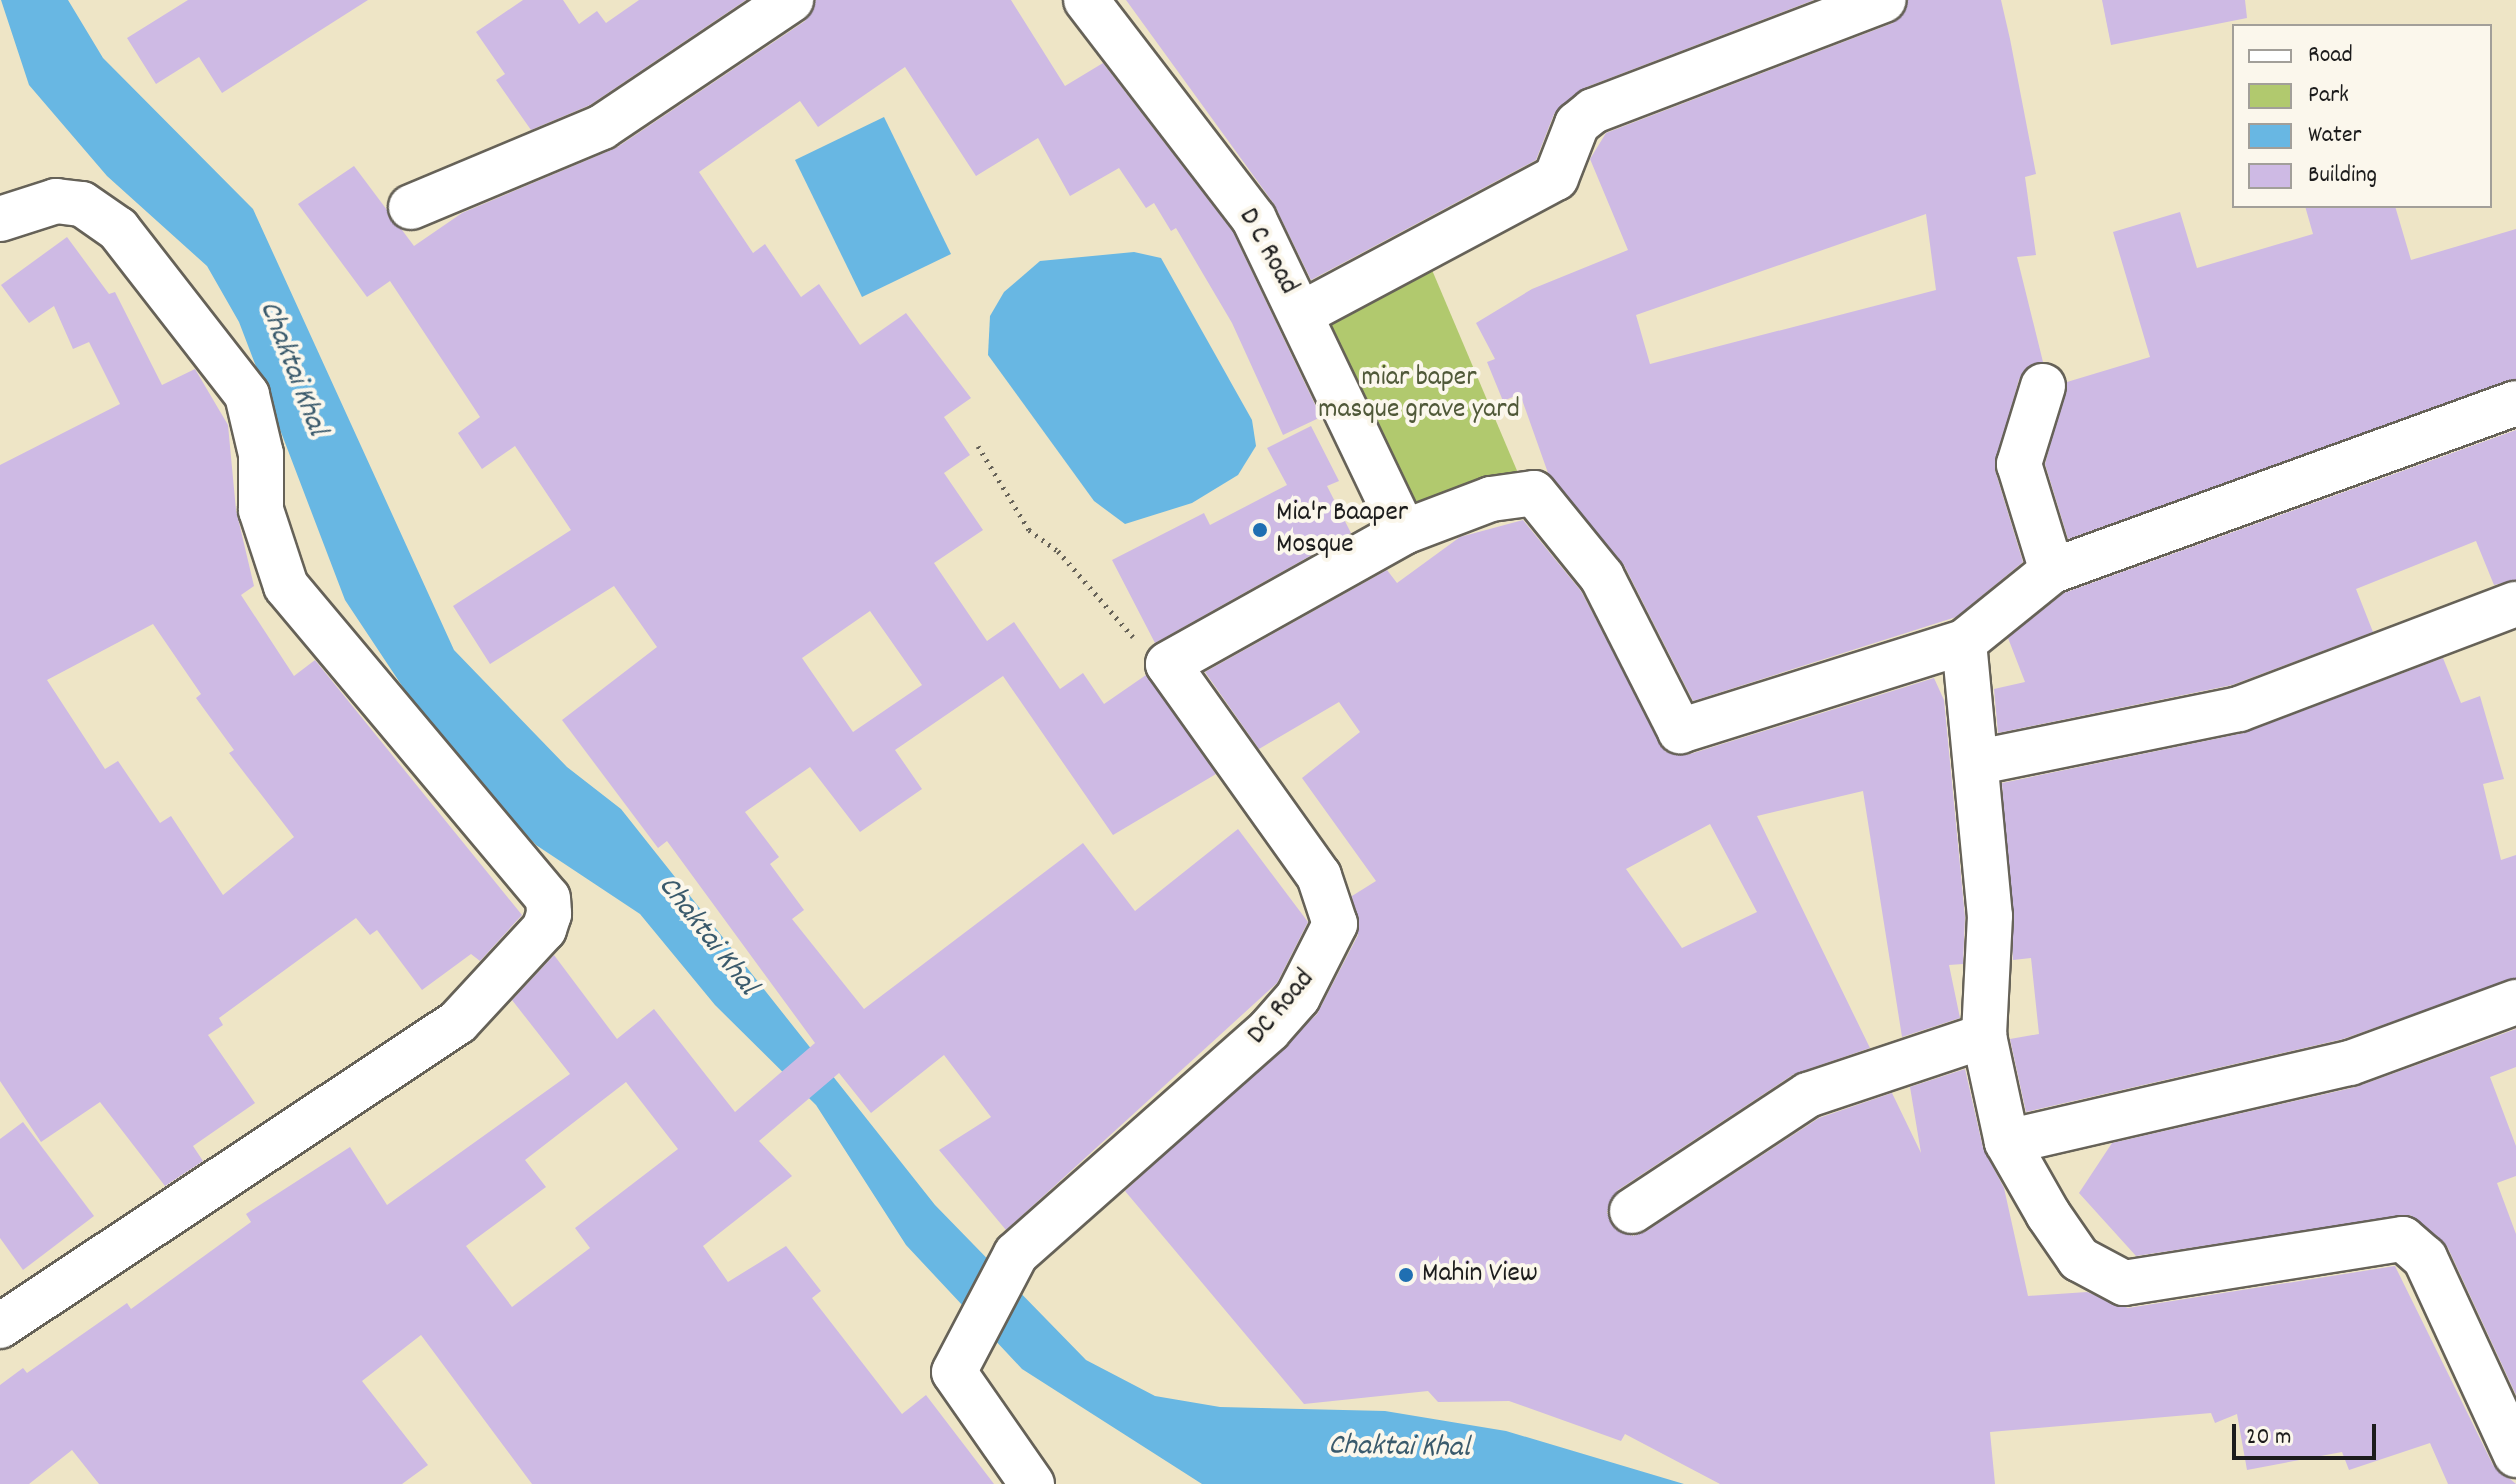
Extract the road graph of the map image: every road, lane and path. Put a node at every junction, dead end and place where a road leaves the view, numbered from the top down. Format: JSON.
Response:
{"nodes":[{"id":1,"x":791,"y":0,"type":"edge"},
{"id":2,"x":1086,"y":0,"type":"edge"},
{"id":3,"x":1884,"y":0,"type":"edge"},
{"id":4,"x":411,"y":207,"type":"dead end"},
{"id":5,"x":0,"y":219,"type":"edge"},
{"id":6,"x":1301,"y":314,"type":"junction"},
{"id":7,"x":2043,"y":386,"type":"dead end"},
{"id":8,"x":2516,"y":403,"type":"edge"},
{"id":9,"x":978,"y":446,"type":"dead end"},
{"id":10,"x":1404,"y":532,"type":"junction"},
{"id":11,"x":2052,"y":571,"type":"junction"},
{"id":12,"x":2516,"y":604,"type":"edge"},
{"id":13,"x":1964,"y":642,"type":"junction"},
{"id":14,"x":1168,"y":664,"type":"junction"},
{"id":15,"x":1979,"y":762,"type":"junction"},
{"id":16,"x":2516,"y":1002,"type":"edge"},
{"id":17,"x":1984,"y":1036,"type":"junction"},
{"id":18,"x":2007,"y":1142,"type":"junction"},
{"id":19,"x":1632,"y":1211,"type":"dead end"},
{"id":20,"x":0,"y":1326,"type":"edge"},
{"id":21,"x":2516,"y":1455,"type":"edge"},
{"id":22,"x":1032,"y":1484,"type":"edge"}],
"edges":[{"from":1,"to":4,"type":"street"},
{"from":2,"to":6,"type":"street","name":"D C Road"},
{"from":3,"to":6,"type":"street"},
{"from":5,"to":20,"type":"street"},
{"from":6,"to":10,"type":"street","name":"D C Road"},
{"from":7,"to":11,"type":"street"},
{"from":8,"to":11,"type":"street"},
{"from":9,"to":14,"type":"path"},
{"from":10,"to":13,"type":"street"},
{"from":10,"to":14,"type":"street"},
{"from":11,"to":13,"type":"street"},
{"from":12,"to":15,"type":"street"},
{"from":13,"to":15,"type":"street"},
{"from":14,"to":22,"type":"street","name":"DC Road"},
{"from":15,"to":17,"type":"street"},
{"from":16,"to":18,"type":"street"},
{"from":17,"to":18,"type":"street"},
{"from":17,"to":19,"type":"street"},
{"from":18,"to":21,"type":"street"}]}
